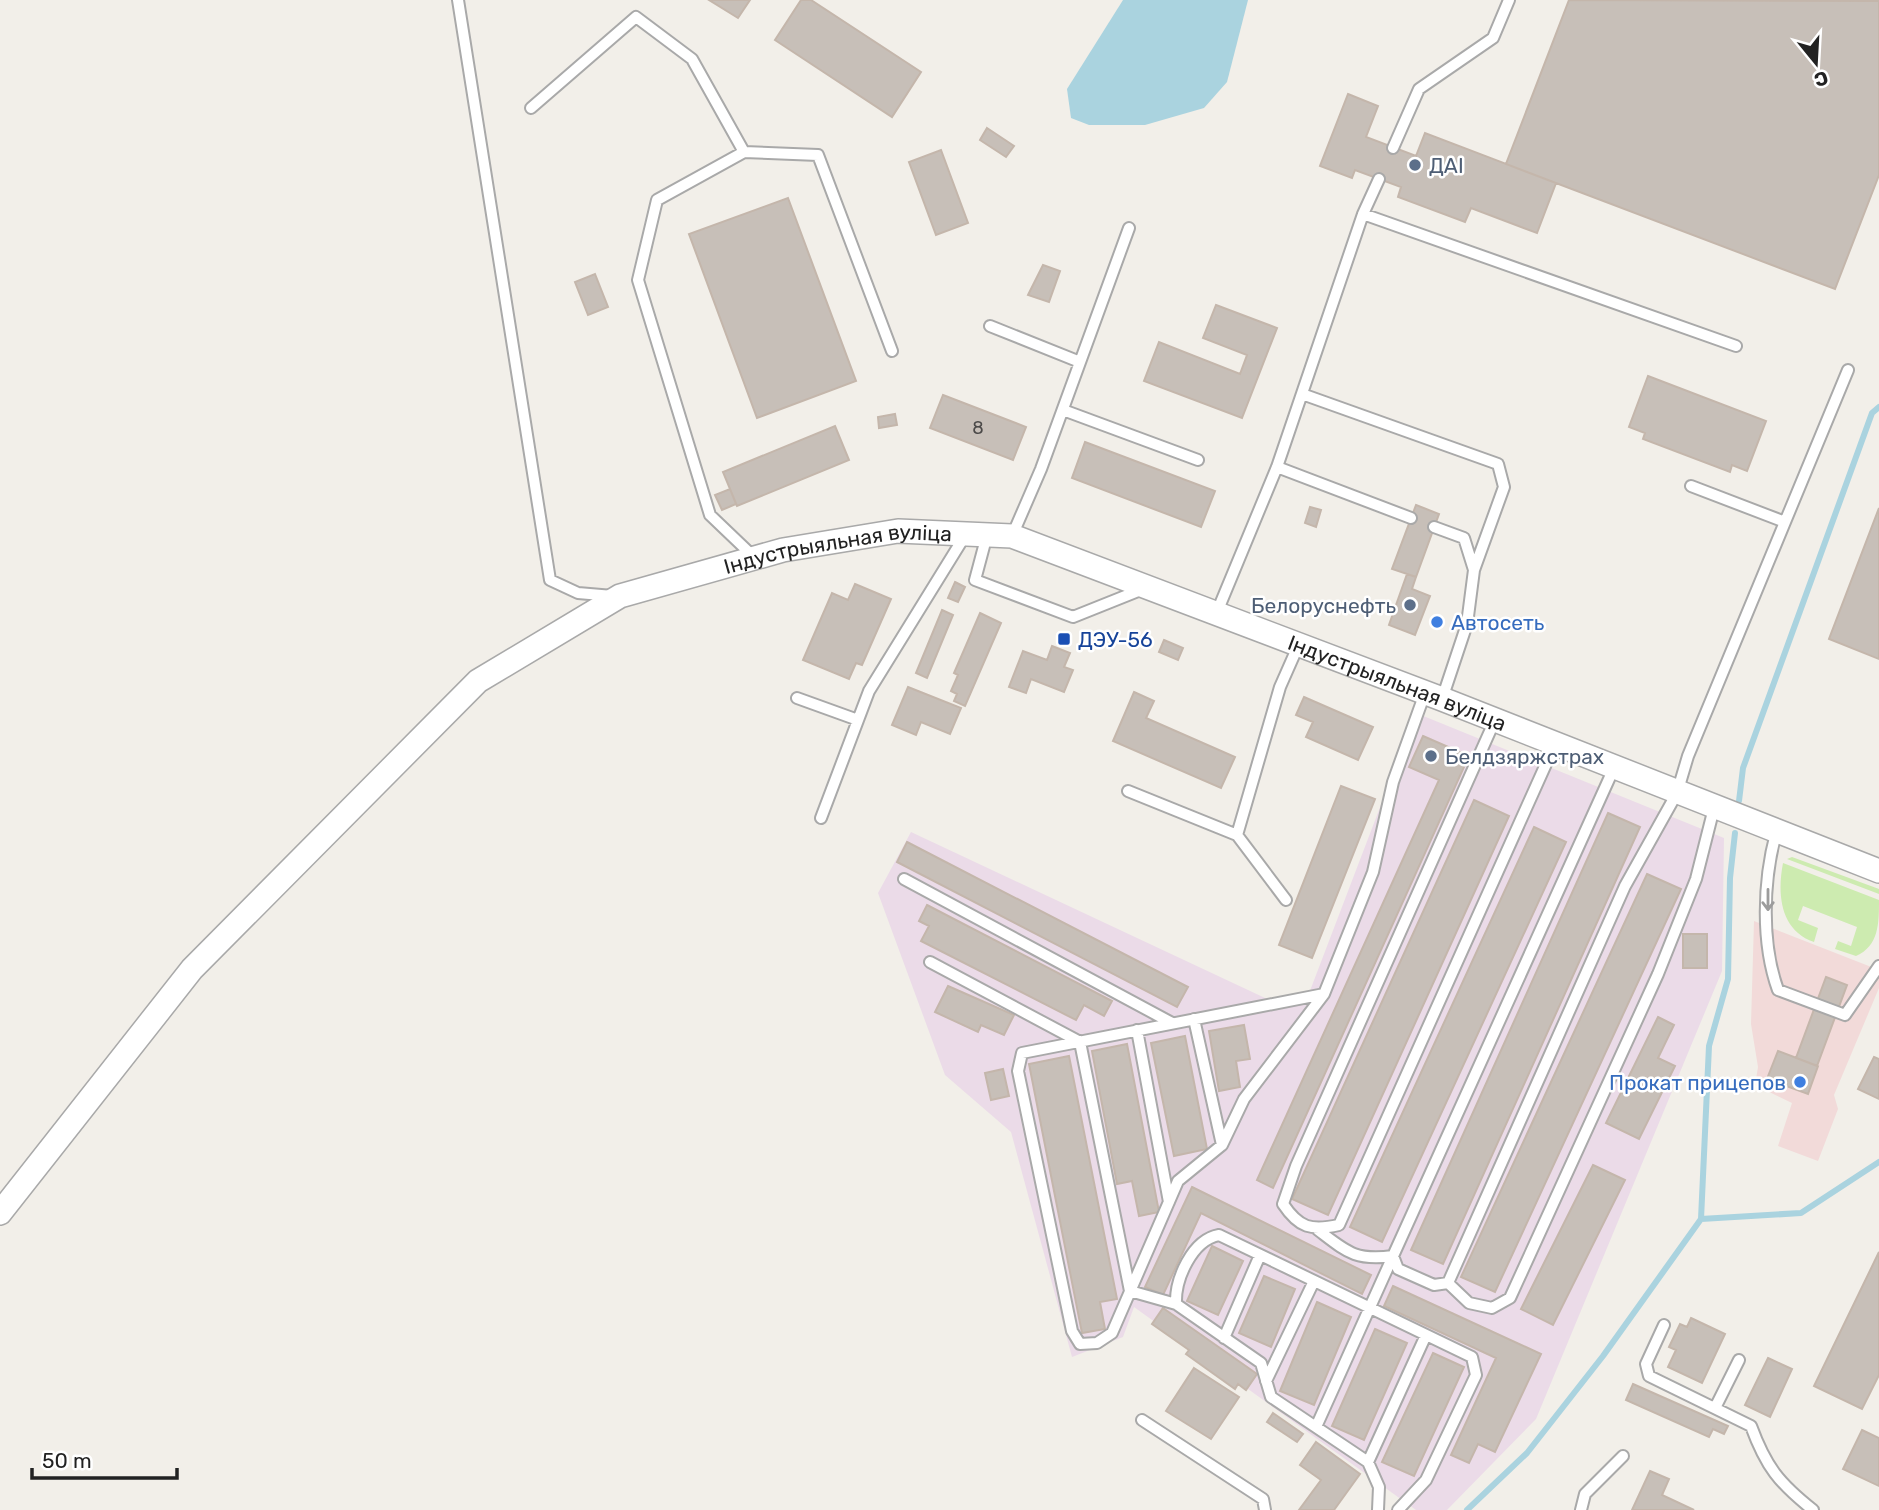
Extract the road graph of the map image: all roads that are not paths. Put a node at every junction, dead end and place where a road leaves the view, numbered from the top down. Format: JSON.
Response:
{"nodes":[{"id":1,"x":458,"y":0,"type":"edge"},
{"id":2,"x":1509,"y":0,"type":"edge"},
{"id":3,"x":531,"y":108,"type":"dead end"},
{"id":4,"x":1393,"y":148,"type":"dead end"},
{"id":5,"x":744,"y":152,"type":"junction"},
{"id":6,"x":1379,"y":179,"type":"dead end"},
{"id":7,"x":1363,"y":214,"type":"junction"},
{"id":8,"x":1129,"y":228,"type":"dead end"},
{"id":9,"x":990,"y":326,"type":"dead end"},
{"id":10,"x":1736,"y":346,"type":"dead end"},
{"id":11,"x":892,"y":351,"type":"dead end"},
{"id":12,"x":1080,"y":362,"type":"junction"},
{"id":13,"x":1848,"y":370,"type":"dead end"},
{"id":14,"x":1301,"y":394,"type":"junction"},
{"id":15,"x":1063,"y":410,"type":"junction"},
{"id":16,"x":1198,"y":460,"type":"dead end"},
{"id":17,"x":1277,"y":467,"type":"junction"},
{"id":18,"x":1691,"y":486,"type":"dead end"},
{"id":19,"x":1411,"y":518,"type":"dead end"},
{"id":20,"x":1785,"y":522,"type":"junction"},
{"id":21,"x":1434,"y":527,"type":"dead end"},
{"id":22,"x":976,"y":534,"type":"junction"},
{"id":23,"x":1012,"y":536,"type":"junction"},
{"id":24,"x":755,"y":558,"type":"junction"},
{"id":25,"x":1474,"y":570,"type":"junction"},
{"id":26,"x":1149,"y":587,"type":"junction"},
{"id":27,"x":620,"y":596,"type":"junction"},
{"id":28,"x":1217,"y":612,"type":"junction"},
{"id":29,"x":1299,"y":644,"type":"junction"},
{"id":30,"x":1434,"y":696,"type":"junction"},
{"id":31,"x":797,"y":698,"type":"dead end"},
{"id":32,"x":858,"y":720,"type":"junction"},
{"id":33,"x":1495,"y":720,"type":"junction"},
{"id":34,"x":1555,"y":744,"type":"junction"},
{"id":35,"x":1614,"y":768,"type":"junction"},
{"id":36,"x":1128,"y":791,"type":"dead end"},
{"id":37,"x":1677,"y":793,"type":"junction"},
{"id":38,"x":1714,"y":808,"type":"junction"},
{"id":39,"x":821,"y":818,"type":"dead end"},
{"id":40,"x":1776,"y":833,"type":"junction"},
{"id":41,"x":1237,"y":835,"type":"junction"},
{"id":42,"x":1879,"y":871,"type":"edge"},
{"id":43,"x":904,"y":879,"type":"dead end"},
{"id":44,"x":1286,"y":900,"type":"dead end"},
{"id":45,"x":930,"y":962,"type":"dead end"},
{"id":46,"x":1879,"y":966,"type":"edge"},
{"id":47,"x":1324,"y":994,"type":"junction"},
{"id":48,"x":1194,"y":1019,"type":"junction"},
{"id":49,"x":1172,"y":1023,"type":"junction"},
{"id":50,"x":1137,"y":1030,"type":"junction"},
{"id":51,"x":1080,"y":1042,"type":"junction"},
{"id":52,"x":1222,"y":1145,"type":"junction"},
{"id":53,"x":1169,"y":1202,"type":"junction"},
{"id":54,"x":0,"y":1213,"type":"edge"},
{"id":55,"x":1318,"y":1230,"type":"junction"},
{"id":56,"x":1260,"y":1255,"type":"junction"},
{"id":57,"x":1393,"y":1256,"type":"junction"},
{"id":58,"x":1314,"y":1281,"type":"junction"},
{"id":59,"x":1448,"y":1283,"type":"junction"},
{"id":60,"x":1130,"y":1291,"type":"junction"},
{"id":61,"x":1176,"y":1304,"type":"junction"},
{"id":62,"x":1370,"y":1308,"type":"junction"},
{"id":63,"x":1664,"y":1325,"type":"dead end"},
{"id":64,"x":1426,"y":1335,"type":"junction"},
{"id":65,"x":1224,"y":1338,"type":"junction"},
{"id":66,"x":1739,"y":1360,"type":"dead end"},
{"id":67,"x":1266,"y":1381,"type":"junction"},
{"id":68,"x":1715,"y":1408,"type":"junction"},
{"id":69,"x":1142,"y":1420,"type":"dead end"},
{"id":70,"x":1316,"y":1427,"type":"junction"},
{"id":71,"x":1623,"y":1455,"type":"dead end"},
{"id":72,"x":1368,"y":1462,"type":"junction"},
{"id":73,"x":1265,"y":1510,"type":"edge"},
{"id":74,"x":1378,"y":1510,"type":"edge"},
{"id":75,"x":1398,"y":1510,"type":"edge"},
{"id":76,"x":1581,"y":1510,"type":"edge"},
{"id":77,"x":1812,"y":1510,"type":"edge"}],
"edges":[{"from":1,"to":27,"type":"lane"},
{"from":2,"to":4,"type":"lane"},
{"from":3,"to":5,"type":"lane"},
{"from":5,"to":11,"type":"lane"},
{"from":5,"to":24,"type":"lane"},
{"from":6,"to":7,"type":"lane"},
{"from":7,"to":10,"type":"lane"},
{"from":7,"to":14,"type":"lane"},
{"from":8,"to":12,"type":"lane"},
{"from":9,"to":12,"type":"lane"},
{"from":12,"to":15,"type":"lane"},
{"from":13,"to":20,"type":"lane"},
{"from":14,"to":17,"type":"lane"},
{"from":14,"to":25,"type":"lane"},
{"from":15,"to":16,"type":"lane"},
{"from":15,"to":23,"type":"lane"},
{"from":17,"to":19,"type":"lane"},
{"from":17,"to":28,"type":"lane"},
{"from":18,"to":20,"type":"lane"},
{"from":20,"to":37,"type":"lane"},
{"from":21,"to":25,"type":"lane"},
{"from":22,"to":23,"type":"street","name":"Індустрыяльная вуліца"},
{"from":22,"to":24,"type":"street","name":"Індустрыяльная вуліца"},
{"from":22,"to":26,"type":"lane"},
{"from":22,"to":32,"type":"lane"},
{"from":23,"to":26,"type":"street","name":"Індустрыяльная вуліца"},
{"from":24,"to":27,"type":"street","name":"Індустрыяльная вуліца"},
{"from":25,"to":30,"type":"lane"},
{"from":26,"to":28,"type":"street","name":"Індустрыяльная вуліца"},
{"from":27,"to":54,"type":"street","name":"Індустрыяльная вуліца"},
{"from":28,"to":29,"type":"street","name":"Індустрыяльная вуліца"},
{"from":29,"to":30,"type":"street","name":"Індустрыяльная вуліца"},
{"from":29,"to":41,"type":"lane"},
{"from":30,"to":33,"type":"street","name":"Індустрыяльная вуліца"},
{"from":30,"to":47,"type":"lane"},
{"from":31,"to":32,"type":"lane"},
{"from":32,"to":39,"type":"lane"},
{"from":33,"to":34,"type":"street","name":"Індустрыяльная вуліца"},
{"from":33,"to":55,"type":"lane"},
{"from":34,"to":35,"type":"street","name":"Індустрыяльная вуліца"},
{"from":34,"to":55,"type":"lane"},
{"from":35,"to":37,"type":"street","name":"Індустрыяльная вуліца"},
{"from":35,"to":57,"type":"lane"},
{"from":36,"to":41,"type":"lane"},
{"from":37,"to":38,"type":"street","name":"Індустрыяльная вуліца"},
{"from":37,"to":59,"type":"lane"},
{"from":38,"to":40,"type":"street","name":"Індустрыяльная вуліца"},
{"from":38,"to":59,"type":"lane"},
{"from":40,"to":42,"type":"street","name":"Індустрыяльная вуліца"},
{"from":40,"to":46,"type":"lane","one_way":true},
{"from":41,"to":44,"type":"lane"},
{"from":43,"to":49,"type":"lane"},
{"from":45,"to":51,"type":"lane"},
{"from":47,"to":48,"type":"lane"},
{"from":47,"to":52,"type":"lane"},
{"from":48,"to":49,"type":"lane"},
{"from":48,"to":52,"type":"lane"},
{"from":49,"to":50,"type":"lane"},
{"from":50,"to":51,"type":"lane"},
{"from":50,"to":53,"type":"lane"},
{"from":51,"to":60,"type":"lane"},
{"from":51,"to":60,"type":"lane"},
{"from":52,"to":53,"type":"lane"},
{"from":53,"to":60,"type":"lane"},
{"from":55,"to":57,"type":"lane"},
{"from":56,"to":58,"type":"lane"},
{"from":56,"to":61,"type":"lane"},
{"from":56,"to":65,"type":"lane"},
{"from":57,"to":59,"type":"lane"},
{"from":57,"to":62,"type":"lane"},
{"from":58,"to":62,"type":"lane"},
{"from":58,"to":67,"type":"lane"},
{"from":60,"to":61,"type":"lane"},
{"from":61,"to":65,"type":"lane"},
{"from":62,"to":64,"type":"lane"},
{"from":62,"to":70,"type":"lane"},
{"from":63,"to":68,"type":"lane"},
{"from":64,"to":72,"type":"lane"},
{"from":64,"to":75,"type":"lane"},
{"from":65,"to":67,"type":"lane"},
{"from":66,"to":68,"type":"lane"},
{"from":67,"to":70,"type":"lane"},
{"from":68,"to":77,"type":"lane"},
{"from":69,"to":73,"type":"lane"},
{"from":70,"to":72,"type":"lane"},
{"from":71,"to":76,"type":"lane"},
{"from":72,"to":74,"type":"lane"}]}
